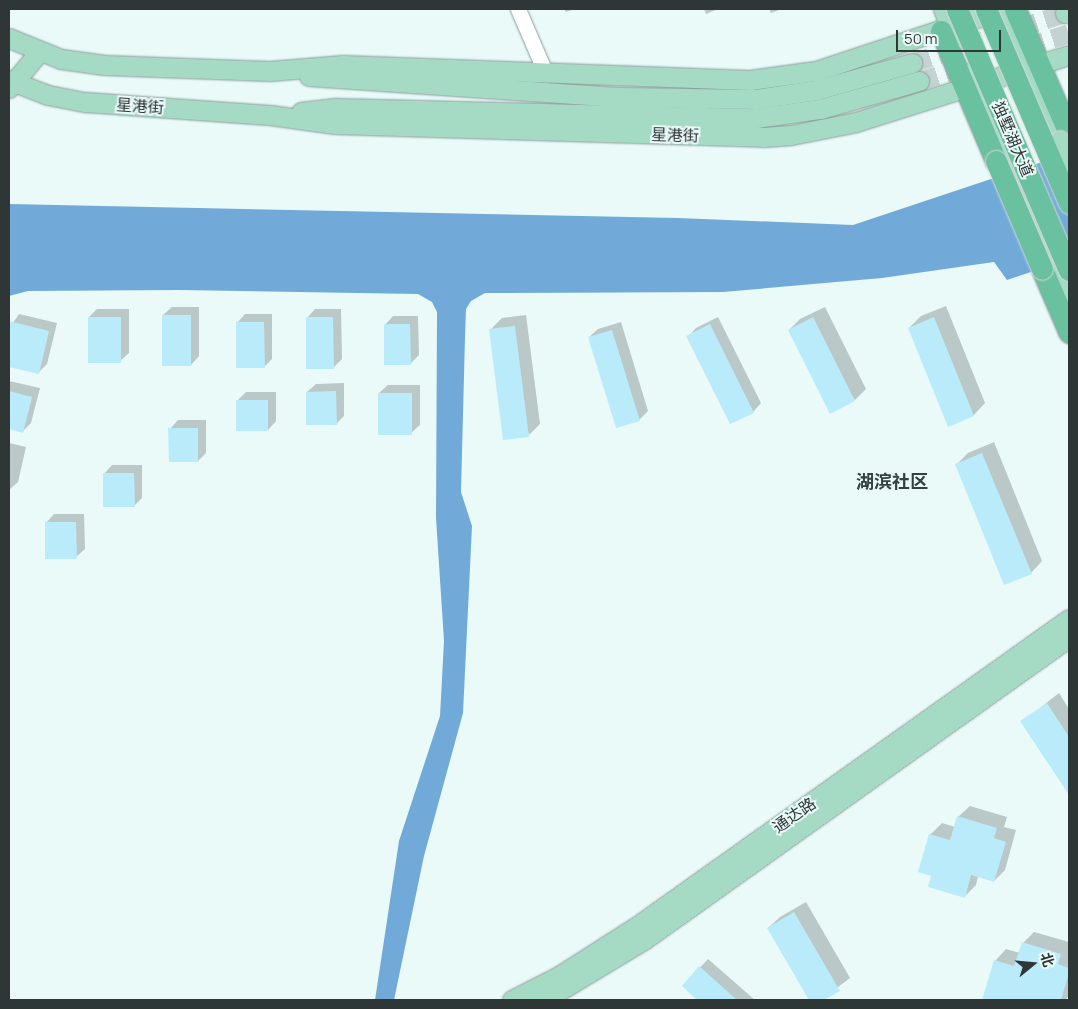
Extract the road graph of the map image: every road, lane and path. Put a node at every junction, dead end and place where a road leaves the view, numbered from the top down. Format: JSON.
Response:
{"nodes":[{"id":1,"x":518,"y":9,"type":"edge"},
{"id":2,"x":942,"y":9,"type":"edge"},
{"id":3,"x":1002,"y":9,"type":"edge"},
{"id":4,"x":949,"y":22,"type":"edge"},
{"id":5,"x":9,"y":38,"type":"edge"},
{"id":6,"x":39,"y":52,"type":"junction"},
{"id":7,"x":1069,"y":55,"type":"edge"},
{"id":8,"x":912,"y":63,"type":"tunnel mouth"},
{"id":9,"x":1033,"y":66,"type":"junction"},
{"id":10,"x":270,"y":71,"type":"junction"},
{"id":11,"x":546,"y":74,"type":"junction"},
{"id":12,"x":919,"y":81,"type":"tunnel mouth"},
{"id":13,"x":10,"y":83,"type":"edge"},
{"id":14,"x":970,"y":86,"type":"junction"},
{"id":15,"x":270,"y":116,"type":"junction"},
{"id":16,"x":1065,"y":136,"type":"edge"},
{"id":17,"x":1069,"y":161,"type":"edge"},
{"id":18,"x":1003,"y":163,"type":"junction"},
{"id":19,"x":1069,"y":203,"type":"edge"},
{"id":20,"x":1062,"y":270,"type":"edge"},
{"id":21,"x":1069,"y":304,"type":"edge"},
{"id":22,"x":1069,"y":332,"type":"edge"},
{"id":23,"x":1069,"y":619,"type":"edge"},
{"id":24,"x":1069,"y":637,"type":"edge"},
{"id":25,"x":512,"y":1000,"type":"edge"},
{"id":26,"x":544,"y":1000,"type":"edge"}],
"edges":[{"from":1,"to":11,"type":"street"},
{"from":2,"to":4,"type":"main road"},
{"from":3,"to":4,"type":"main road"},
{"from":3,"to":9,"type":"highway"},
{"from":3,"to":19,"type":"highway","name":"独墅湖大道","bridge":true},
{"from":4,"to":11,"type":"main road"},
{"from":4,"to":14,"type":"highway"},
{"from":4,"to":20,"type":"highway","name":"独墅湖大道","bridge":true},
{"from":5,"to":6,"type":"main road"},
{"from":6,"to":10,"type":"main road"},
{"from":6,"to":13,"type":"main road"},
{"from":7,"to":9,"type":"main road","name":"星港街"},
{"from":8,"to":10,"type":"main road"},
{"from":9,"to":14,"type":"main road","name":"星港街"},
{"from":9,"to":16,"type":"highway"},
{"from":10,"to":11,"type":"main road"},
{"from":12,"to":15,"type":"main road","name":"星港街"},
{"from":13,"to":15,"type":"main road","name":"星港街"},
{"from":14,"to":15,"type":"main road","name":"星港街"},
{"from":14,"to":18,"type":"highway"},
{"from":16,"to":17,"type":"main road","bridge":true},
{"from":18,"to":20,"type":"main road"},
{"from":18,"to":22,"type":"highway","bridge":true},
{"from":20,"to":21,"type":"main road"},
{"from":23,"to":25,"type":"main road","name":"通达路"},
{"from":24,"to":26,"type":"main road","name":"通达路"}]}
